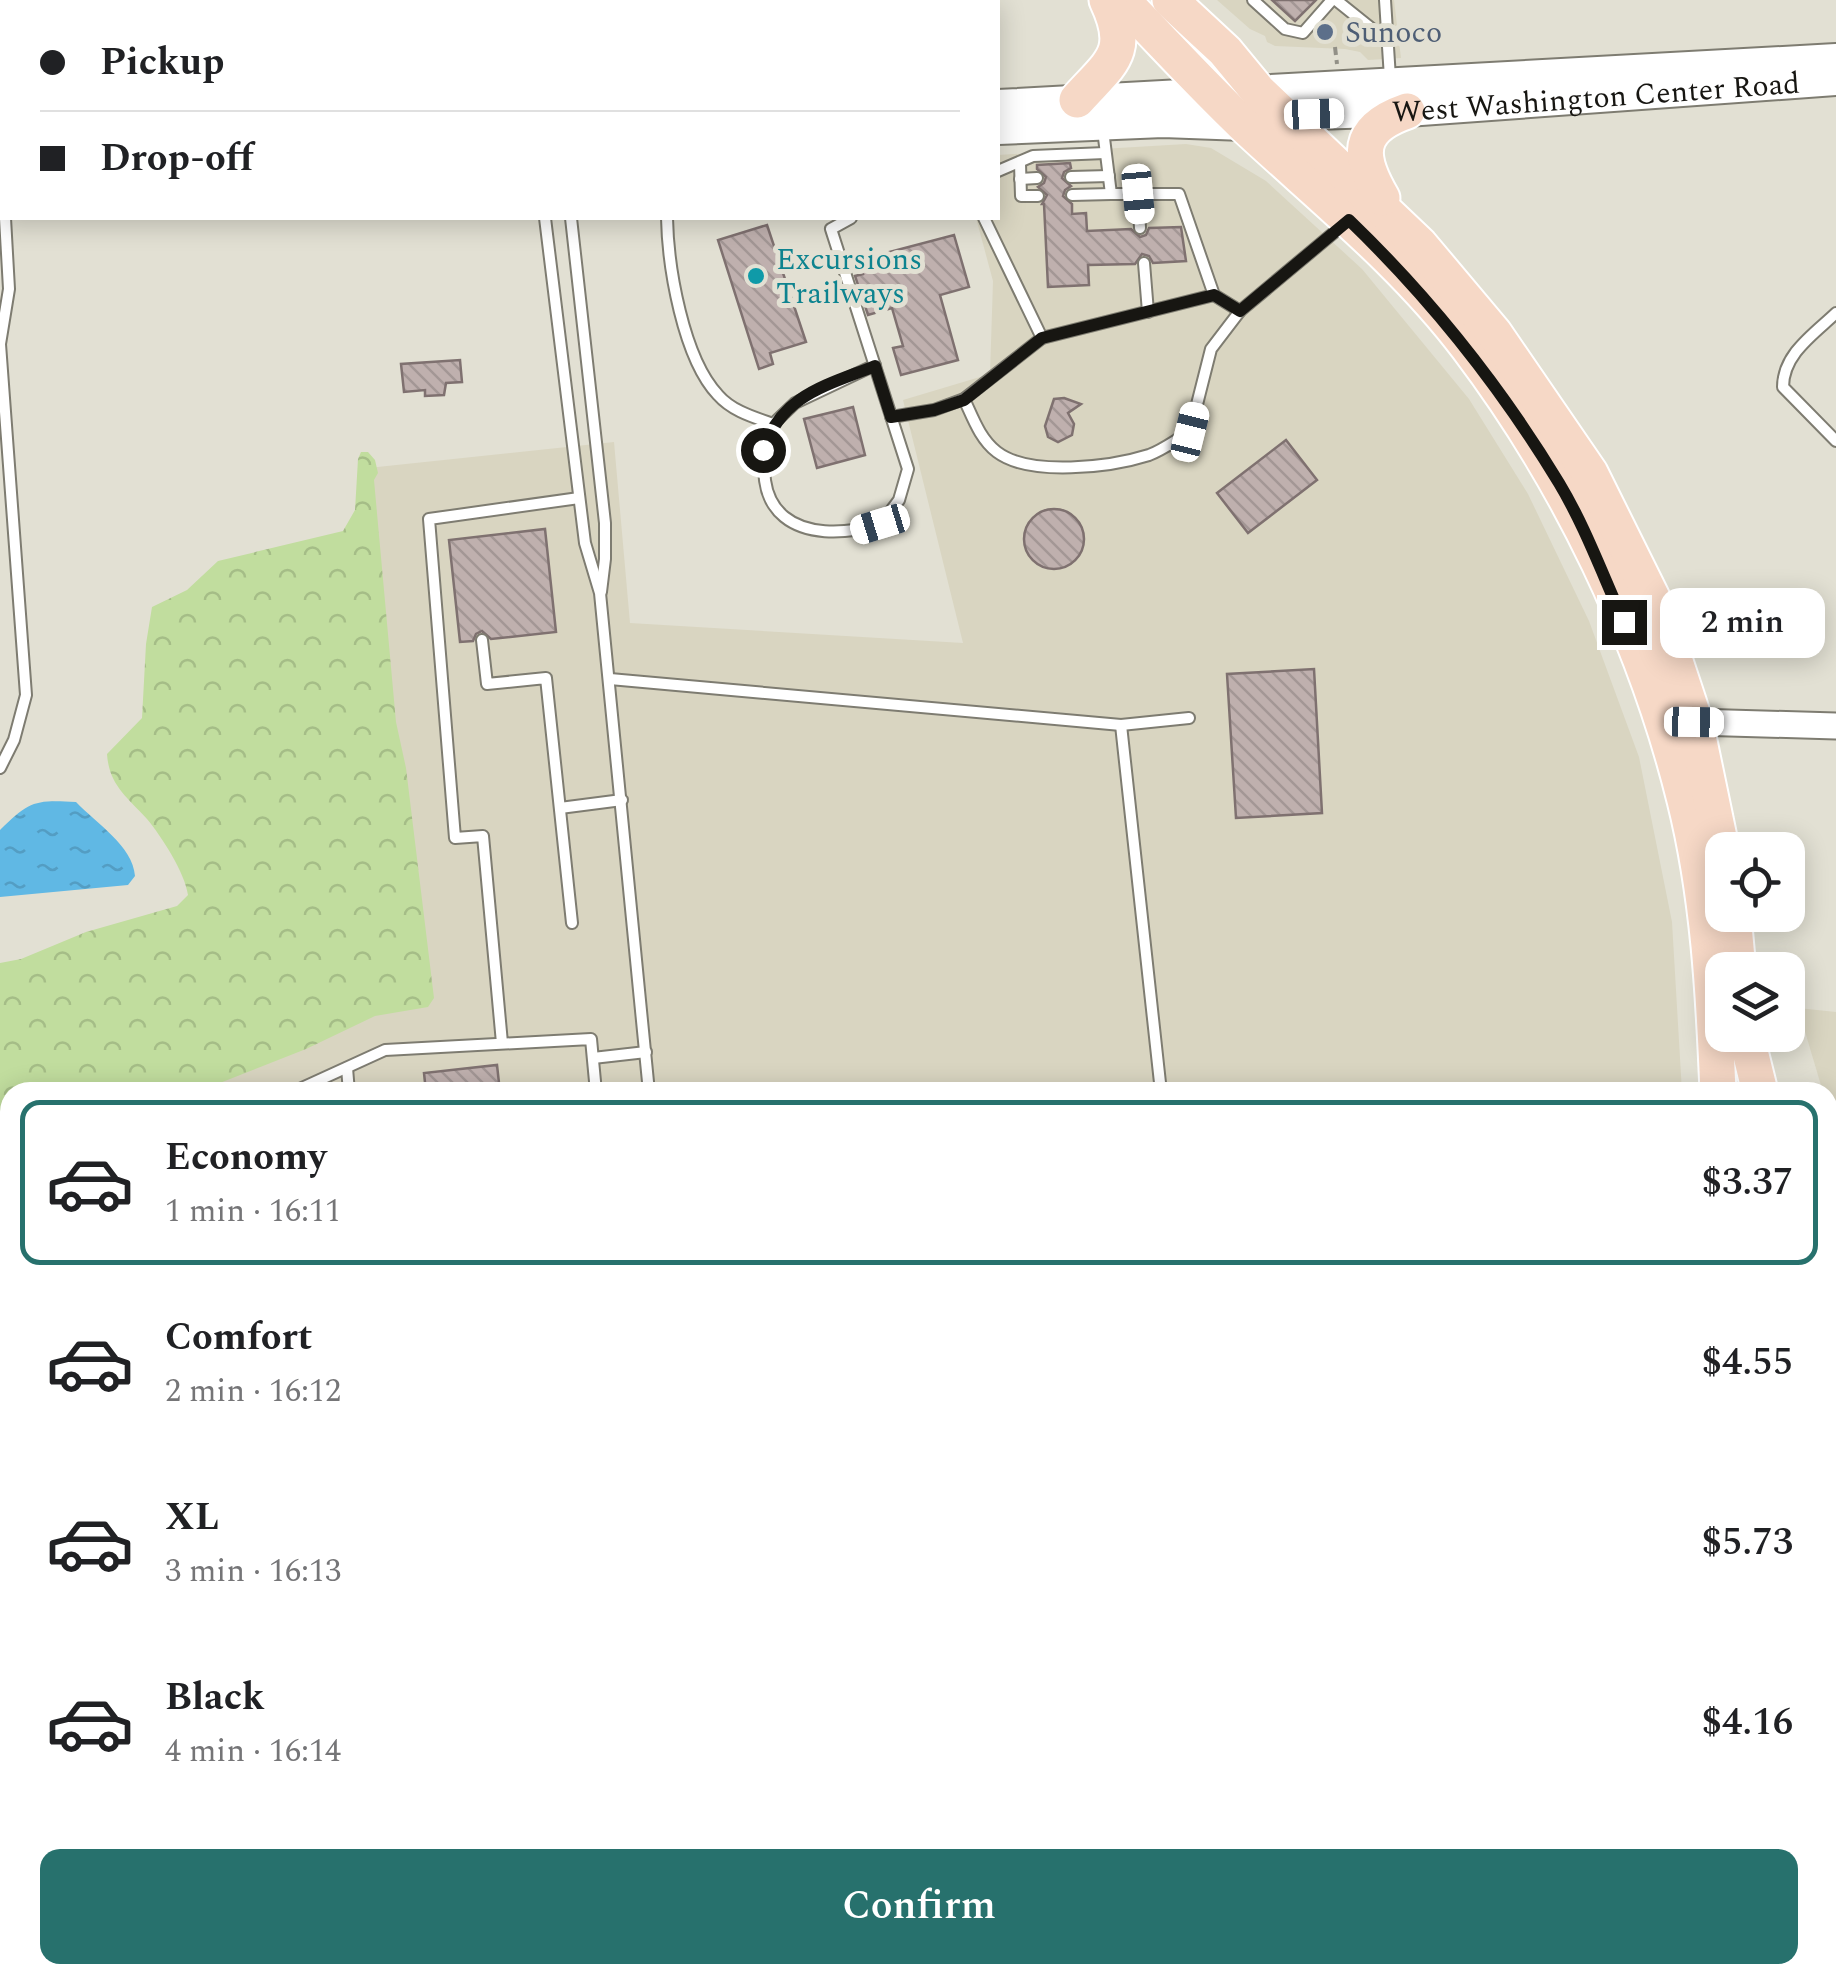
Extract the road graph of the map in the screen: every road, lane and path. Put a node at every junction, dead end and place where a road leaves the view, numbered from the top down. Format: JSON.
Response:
{"nodes":[{"id":1,"x":1107,"y":0,"type":"edge"},
{"id":2,"x":1122,"y":0,"type":"edge"},
{"id":3,"x":1170,"y":0,"type":"edge"},
{"id":4,"x":1334,"y":0,"type":"edge"},
{"id":5,"x":1385,"y":0,"type":"edge"},
{"id":6,"x":1260,"y":2,"type":"edge"},
{"id":7,"x":1388,"y":41,"type":"junction"},
{"id":8,"x":1335,"y":47,"type":"dead end"},
{"id":9,"x":1836,"y":59,"type":"edge"},
{"id":10,"x":1337,"y":64,"type":"dead end"},
{"id":11,"x":1836,"y":80,"type":"edge"},
{"id":12,"x":1213,"y":94,"type":"junction"},
{"id":13,"x":1398,"y":98,"type":"junction"},
{"id":14,"x":1271,"y":104,"type":"junction"},
{"id":15,"x":1000,"y":105,"type":"edge"},
{"id":16,"x":1244,"y":125,"type":"junction"},
{"id":17,"x":1095,"y":126,"type":"junction"},
{"id":18,"x":1000,"y":129,"type":"edge"},
{"id":19,"x":1020,"y":164,"type":"junction"},
{"id":20,"x":1000,"y":170,"type":"edge"},
{"id":21,"x":1109,"y":176,"type":"junction"},
{"id":22,"x":1071,"y":177,"type":"dead end"},
{"id":23,"x":1037,"y":178,"type":"dead end"},
{"id":24,"x":1020,"y":179,"type":"junction"},
{"id":25,"x":1112,"y":194,"type":"junction"},
{"id":26,"x":1138,"y":194,"type":"junction"},
{"id":27,"x":1072,"y":195,"type":"dead end"},
{"id":28,"x":1038,"y":196,"type":"dead end"},
{"id":29,"x":5,"y":220,"type":"edge"},
{"id":30,"x":545,"y":220,"type":"edge"},
{"id":31,"x":572,"y":220,"type":"edge"},
{"id":32,"x":667,"y":220,"type":"edge"},
{"id":33,"x":848,"y":220,"type":"edge"},
{"id":34,"x":985,"y":220,"type":"edge"},
{"id":35,"x":1349,"y":220,"type":"junction"},
{"id":36,"x":1395,"y":220,"type":"junction"},
{"id":37,"x":1140,"y":228,"type":"dead end"},
{"id":38,"x":1144,"y":263,"type":"dead end"},
{"id":39,"x":1214,"y":295,"type":"junction"},
{"id":40,"x":1240,"y":311,"type":"junction"},
{"id":41,"x":1148,"y":312,"type":"junction"},
{"id":42,"x":1836,"y":313,"type":"edge"},
{"id":43,"x":1042,"y":338,"type":"junction"},
{"id":44,"x":0,"y":344,"type":"edge"},
{"id":45,"x":875,"y":366,"type":"junction"},
{"id":46,"x":964,"y":400,"type":"junction"},
{"id":47,"x":891,"y":417,"type":"junction"},
{"id":48,"x":772,"y":424,"type":"junction"},
{"id":49,"x":1836,"y":442,"type":"edge"},
{"id":50,"x":580,"y":498,"type":"junction"},
{"id":51,"x":600,"y":593,"type":"junction"},
{"id":52,"x":482,"y":640,"type":"dead end"},
{"id":53,"x":610,"y":679,"type":"junction"},
{"id":54,"x":1189,"y":718,"type":"dead end"},
{"id":55,"x":1694,"y":722,"type":"junction"},
{"id":56,"x":1121,"y":725,"type":"junction"},
{"id":57,"x":1836,"y":726,"type":"edge"},
{"id":58,"x":0,"y":768,"type":"edge"},
{"id":59,"x":622,"y":800,"type":"junction"},
{"id":60,"x":560,"y":808,"type":"junction"},
{"id":61,"x":1718,"y":832,"type":"edge"},
{"id":62,"x":572,"y":922,"type":"dead end"},
{"id":63,"x":502,"y":1043,"type":"junction"},
{"id":64,"x":646,"y":1052,"type":"junction"},
{"id":65,"x":1744,"y":1052,"type":"edge"},
{"id":66,"x":1749,"y":1052,"type":"edge"},
{"id":67,"x":593,"y":1058,"type":"junction"},
{"id":68,"x":347,"y":1068,"type":"junction"},
{"id":69,"x":316,"y":1082,"type":"edge"},
{"id":70,"x":348,"y":1082,"type":"edge"},
{"id":71,"x":595,"y":1082,"type":"edge"},
{"id":72,"x":648,"y":1082,"type":"edge"},
{"id":73,"x":1160,"y":1082,"type":"edge"},
{"id":74,"x":1718,"y":1082,"type":"edge"},
{"id":75,"x":1743,"y":1082,"type":"edge"},
{"id":76,"x":1757,"y":1082,"type":"edge"}],
"edges":[{"from":1,"to":17,"type":"highway"},
{"from":2,"to":12,"type":"highway"},
{"from":3,"to":14,"type":"highway"},
{"from":4,"to":6,"type":"lane"},
{"from":4,"to":7,"type":"lane"},
{"from":5,"to":7,"type":"lane"},
{"from":7,"to":13,"type":"lane"},
{"from":8,"to":10,"type":"path"},
{"from":9,"to":13,"type":"main road","name":"West Washington Center Road"},
{"from":11,"to":13,"type":"main road","name":"West Washington Center Road"},
{"from":12,"to":14,"type":"main road","name":"West Washington Center Road"},
{"from":12,"to":16,"type":"highway"},
{"from":12,"to":17,"type":"main road","name":"West Washington Center Road"},
{"from":13,"to":14,"type":"main road","name":"West Washington Center Road"},
{"from":13,"to":36,"type":"highway"},
{"from":14,"to":16,"type":"main road","name":"West Washington Center Road"},
{"from":14,"to":36,"type":"highway"},
{"from":15,"to":17,"type":"main road","name":"West Washington Center Road"},
{"from":16,"to":17,"type":"main road","name":"West Washington Center Road"},
{"from":16,"to":35,"type":"highway"},
{"from":17,"to":18,"type":"main road","name":"West Washington Center Road"},
{"from":17,"to":19,"type":"lane"},
{"from":17,"to":21,"type":"lane"},
{"from":19,"to":20,"type":"lane"},
{"from":19,"to":24,"type":"lane"},
{"from":21,"to":22,"type":"lane"},
{"from":21,"to":25,"type":"lane"},
{"from":23,"to":24,"type":"lane"},
{"from":24,"to":28,"type":"lane"},
{"from":25,"to":26,"type":"lane"},
{"from":25,"to":27,"type":"lane"},
{"from":26,"to":37,"type":"lane"},
{"from":26,"to":39,"type":"lane"},
{"from":29,"to":44,"type":"lane"},
{"from":30,"to":50,"type":"lane"},
{"from":31,"to":51,"type":"lane"},
{"from":32,"to":48,"type":"lane"},
{"from":33,"to":45,"type":"lane"},
{"from":34,"to":43,"type":"lane"},
{"from":35,"to":40,"type":"lane"},
{"from":35,"to":74,"type":"highway"},
{"from":36,"to":55,"type":"highway"},
{"from":38,"to":41,"type":"lane"},
{"from":39,"to":40,"type":"lane"},
{"from":39,"to":41,"type":"lane"},
{"from":40,"to":46,"type":"lane"},
{"from":41,"to":43,"type":"lane"},
{"from":42,"to":49,"type":"lane"},
{"from":43,"to":46,"type":"lane"},
{"from":44,"to":58,"type":"lane"},
{"from":45,"to":47,"type":"lane"},
{"from":45,"to":48,"type":"lane"},
{"from":46,"to":47,"type":"lane"},
{"from":47,"to":48,"type":"lane"},
{"from":50,"to":51,"type":"lane"},
{"from":50,"to":63,"type":"lane"},
{"from":51,"to":53,"type":"lane"},
{"from":52,"to":60,"type":"lane"},
{"from":53,"to":56,"type":"lane"},
{"from":53,"to":59,"type":"lane"},
{"from":54,"to":56,"type":"lane"},
{"from":55,"to":57,"type":"street"},
{"from":55,"to":61,"type":"highway"},
{"from":56,"to":73,"type":"lane"},
{"from":59,"to":60,"type":"lane"},
{"from":59,"to":64,"type":"lane"},
{"from":60,"to":62,"type":"lane"},
{"from":63,"to":67,"type":"lane"},
{"from":63,"to":68,"type":"lane"},
{"from":64,"to":67,"type":"lane"},
{"from":64,"to":72,"type":"lane"},
{"from":65,"to":75,"type":"highway"},
{"from":66,"to":76,"type":"highway"},
{"from":67,"to":71,"type":"lane"},
{"from":68,"to":69,"type":"lane"},
{"from":68,"to":70,"type":"lane"}]}
